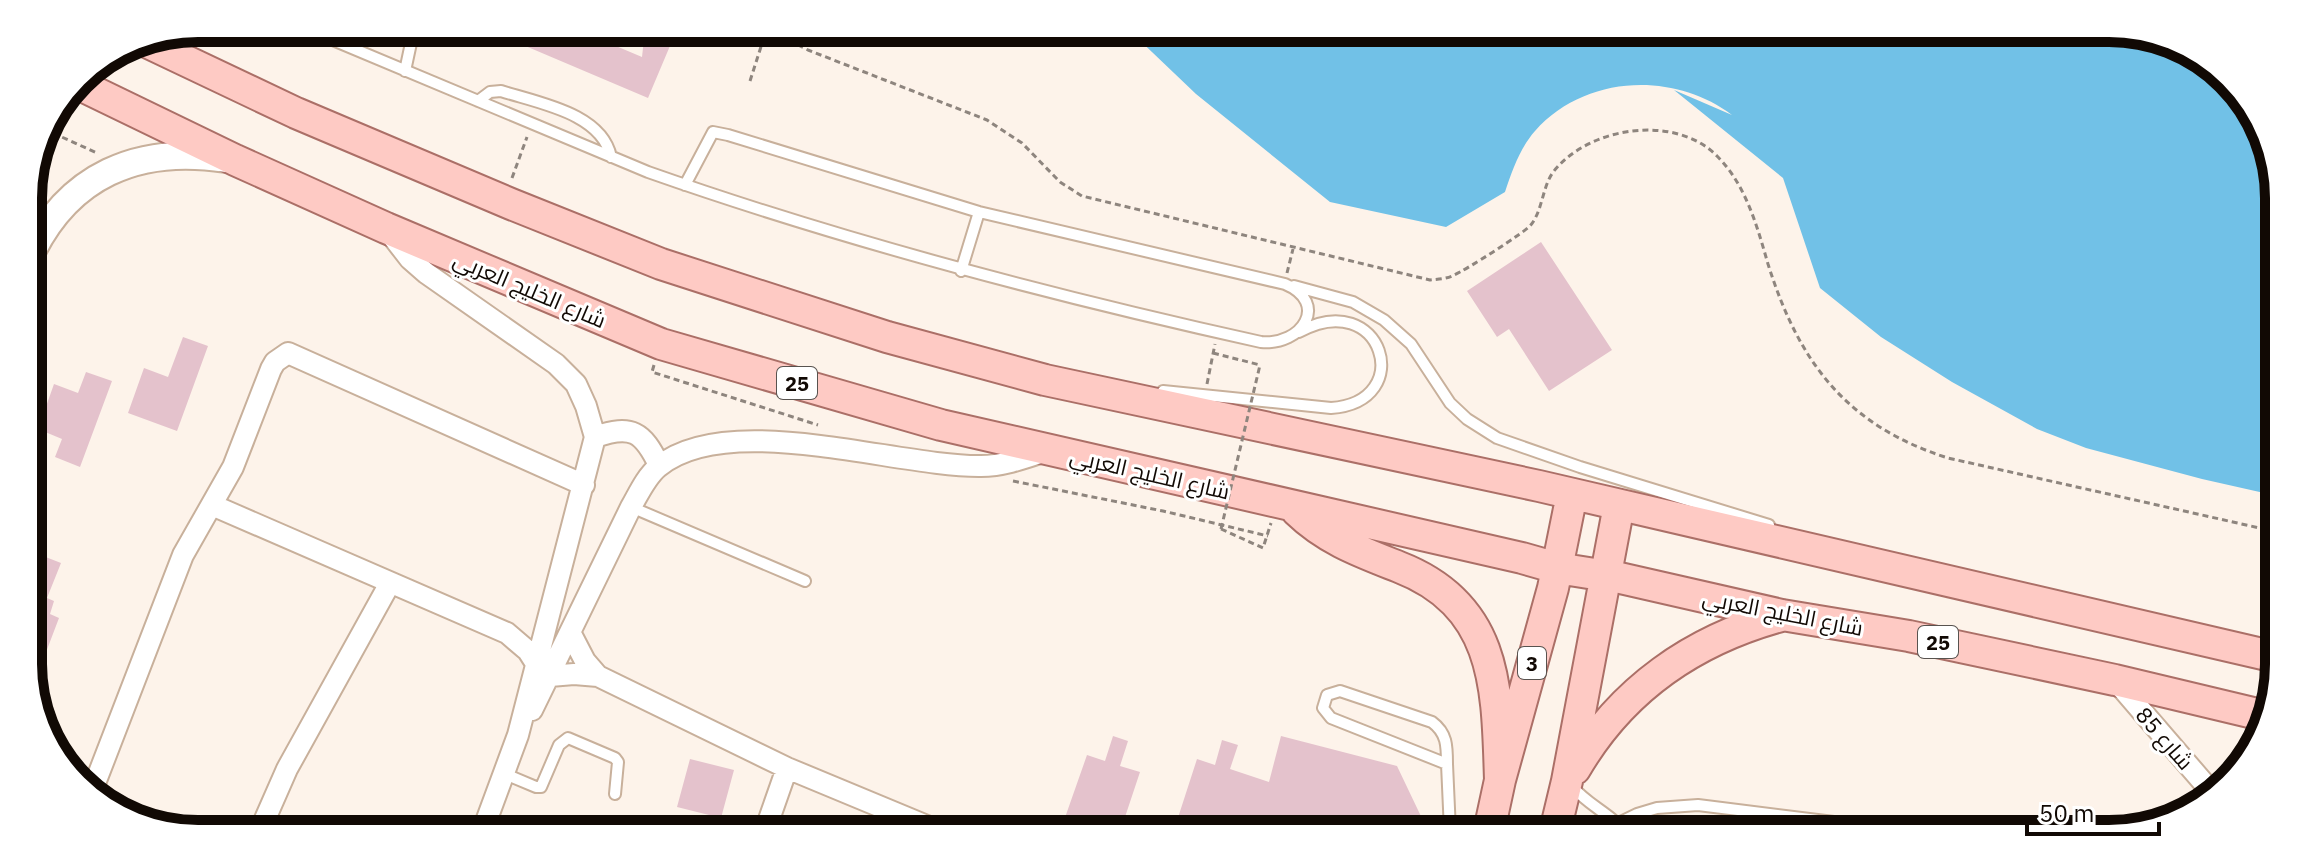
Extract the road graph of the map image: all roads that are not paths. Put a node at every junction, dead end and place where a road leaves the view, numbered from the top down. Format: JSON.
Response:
{"nodes":[{"id":1,"x":337,"y":42,"type":"edge"},
{"id":2,"x":411,"y":42,"type":"edge"},
{"id":3,"x":157,"y":47,"type":"edge"},
{"id":4,"x":405,"y":71,"type":"junction"},
{"id":5,"x":87,"y":89,"type":"edge"},
{"id":6,"x":478,"y":101,"type":"junction"},
{"id":7,"x":611,"y":157,"type":"junction"},
{"id":8,"x":235,"y":160,"type":"junction"},
{"id":9,"x":685,"y":185,"type":"junction"},
{"id":10,"x":979,"y":212,"type":"junction"},
{"id":11,"x":386,"y":228,"type":"junction"},
{"id":12,"x":42,"y":232,"type":"edge"},
{"id":13,"x":961,"y":271,"type":"junction"},
{"id":14,"x":1285,"y":284,"type":"junction"},
{"id":15,"x":1294,"y":335,"type":"junction"},
{"id":16,"x":1045,"y":380,"type":"junction"},
{"id":17,"x":595,"y":437,"type":"junction"},
{"id":18,"x":1049,"y":450,"type":"junction"},
{"id":19,"x":659,"y":465,"type":"junction"},
{"id":20,"x":584,"y":485,"type":"junction"},
{"id":21,"x":1572,"y":494,"type":"junction"},
{"id":22,"x":212,"y":505,"type":"junction"},
{"id":23,"x":1619,"y":505,"type":"junction"},
{"id":24,"x":631,"y":507,"type":"junction"},
{"id":25,"x":1293,"y":507,"type":"junction"},
{"id":26,"x":1778,"y":528,"type":"dead end"},
{"id":27,"x":1792,"y":533,"type":"dead end"},
{"id":28,"x":1557,"y":568,"type":"junction"},
{"id":29,"x":1911,"y":574,"type":"junction"},
{"id":30,"x":1605,"y":576,"type":"junction"},
{"id":31,"x":805,"y":581,"type":"dead end"},
{"id":32,"x":390,"y":583,"type":"junction"},
{"id":33,"x":1782,"y":615,"type":"junction"},
{"id":34,"x":546,"y":625,"type":"junction"},
{"id":35,"x":507,"y":633,"type":"junction"},
{"id":36,"x":571,"y":634,"type":"junction"},
{"id":37,"x":2265,"y":655,"type":"edge"},
{"id":38,"x":543,"y":669,"type":"junction"},
{"id":39,"x":598,"y":676,"type":"junction"},
{"id":40,"x":2115,"y":680,"type":"junction"},
{"id":41,"x":2257,"y":714,"type":"edge"},
{"id":42,"x":1447,"y":764,"type":"junction"},
{"id":43,"x":787,"y":768,"type":"junction"},
{"id":44,"x":505,"y":774,"type":"junction"},
{"id":45,"x":1500,"y":780,"type":"junction"},
{"id":46,"x":1567,"y":781,"type":"junction"},
{"id":47,"x":96,"y":782,"type":"edge"},
{"id":48,"x":2206,"y":786,"type":"edge"},
{"id":49,"x":615,"y":794,"type":"dead end"},
{"id":50,"x":265,"y":820,"type":"edge"},
{"id":51,"x":487,"y":820,"type":"edge"},
{"id":52,"x":769,"y":820,"type":"edge"},
{"id":53,"x":912,"y":820,"type":"edge"},
{"id":54,"x":1450,"y":820,"type":"edge"},
{"id":55,"x":1491,"y":820,"type":"edge"},
{"id":56,"x":1558,"y":820,"type":"edge"},
{"id":57,"x":1612,"y":820,"type":"edge"},
{"id":58,"x":1634,"y":820,"type":"edge"},
{"id":59,"x":1802,"y":820,"type":"edge"}],
"edges":[{"from":1,"to":4,"type":"lane"},
{"from":2,"to":4,"type":"lane"},
{"from":3,"to":16,"type":"main road"},
{"from":4,"to":6,"type":"lane"},
{"from":5,"to":8,"type":"main road","name":"شارع الخليج العربي","number":"25"},
{"from":6,"to":7,"type":"lane"},
{"from":6,"to":7,"type":"lane"},
{"from":7,"to":9,"type":"lane"},
{"from":8,"to":11,"type":"main road","name":"شارع الخليج العربي","number":"25"},
{"from":8,"to":12,"type":"main road"},
{"from":9,"to":10,"type":"lane"},
{"from":9,"to":13,"type":"lane"},
{"from":10,"to":13,"type":"lane"},
{"from":10,"to":14,"type":"lane"},
{"from":11,"to":17,"type":"street"},
{"from":11,"to":18,"type":"main road","name":"شارع الخليج العربي","number":"25"},
{"from":13,"to":15,"type":"lane"},
{"from":14,"to":15,"type":"lane"},
{"from":14,"to":26,"type":"lane"},
{"from":15,"to":16,"type":"lane"},
{"from":16,"to":21,"type":"main road"},
{"from":17,"to":19,"type":"street"},
{"from":17,"to":20,"type":"street"},
{"from":18,"to":19,"type":"street"},
{"from":18,"to":25,"type":"main road","name":"شارع الخليج العربي","number":"25"},
{"from":19,"to":24,"type":"street"},
{"from":20,"to":22,"type":"street"},
{"from":20,"to":34,"type":"street"},
{"from":21,"to":23,"type":"main road"},
{"from":21,"to":28,"type":"main road","number":"3"},
{"from":22,"to":32,"type":"street"},
{"from":22,"to":47,"type":"street"},
{"from":23,"to":29,"type":"main road"},
{"from":23,"to":30,"type":"main road"},
{"from":24,"to":31,"type":"lane"},
{"from":24,"to":36,"type":"street"},
{"from":25,"to":28,"type":"main road","name":"شارع الخليج العربي","number":"25"},
{"from":25,"to":45,"type":"main road"},
{"from":27,"to":29,"type":"lane"},
{"from":28,"to":30,"type":"main road","name":"شارع الخليج العربي","number":"25"},
{"from":28,"to":45,"type":"main road","number":"3"},
{"from":29,"to":37,"type":"main road"},
{"from":30,"to":33,"type":"main road","name":"شارع الخليج العربي","number":"25"},
{"from":30,"to":46,"type":"main road"},
{"from":32,"to":35,"type":"street"},
{"from":32,"to":50,"type":"street"},
{"from":33,"to":40,"type":"main road","name":"شارع الخليج العربي","number":"25"},
{"from":33,"to":46,"type":"main road"},
{"from":34,"to":35,"type":"street"},
{"from":34,"to":38,"type":"street"},
{"from":35,"to":38,"type":"street"},
{"from":36,"to":38,"type":"street"},
{"from":36,"to":39,"type":"street"},
{"from":38,"to":39,"type":"street"},
{"from":38,"to":44,"type":"street"},
{"from":39,"to":43,"type":"street"},
{"from":40,"to":41,"type":"main road","name":"شارع الخليج العربي","number":"25"},
{"from":40,"to":48,"type":"street","name":"شارع 85"},
{"from":42,"to":42,"type":"lane"},
{"from":42,"to":54,"type":"lane"},
{"from":43,"to":52,"type":"street"},
{"from":43,"to":53,"type":"street"},
{"from":44,"to":49,"type":"lane"},
{"from":44,"to":51,"type":"street"},
{"from":45,"to":55,"type":"main road","number":"3"},
{"from":46,"to":56,"type":"main road"},
{"from":46,"to":57,"type":"lane"},
{"from":58,"to":59,"type":"lane"}]}
